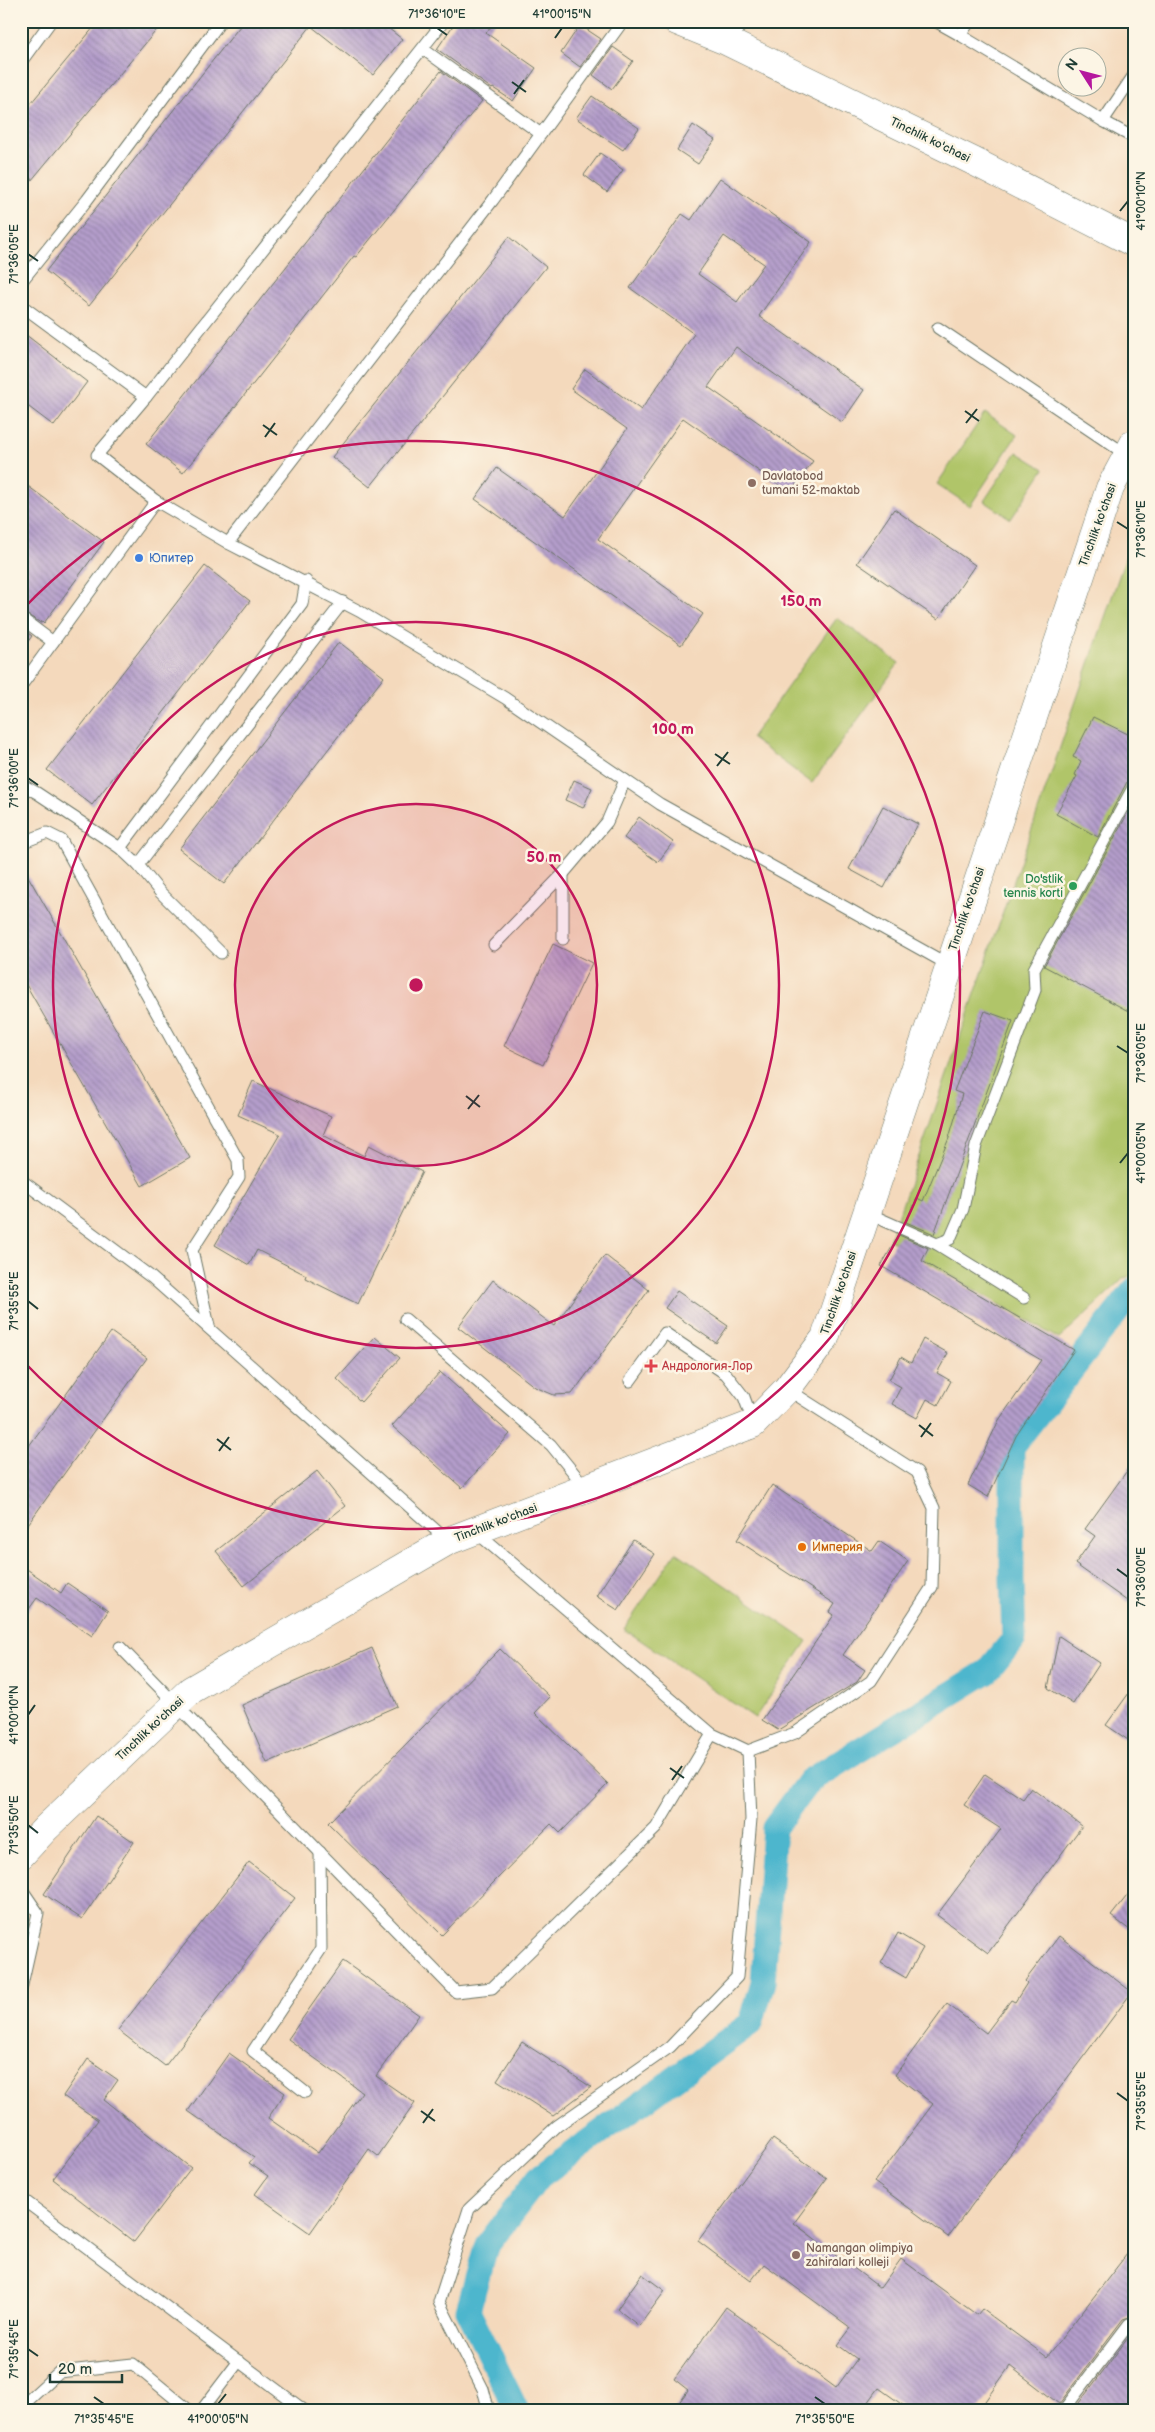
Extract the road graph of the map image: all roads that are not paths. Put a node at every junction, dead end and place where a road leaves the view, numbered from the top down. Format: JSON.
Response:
{"nodes":[{"id":1,"x":51,"y":21,"type":"edge"},
{"id":2,"x":221,"y":21,"type":"edge"},
{"id":3,"x":444,"y":21,"type":"edge"},
{"id":4,"x":622,"y":21,"type":"edge"},
{"id":5,"x":677,"y":21,"type":"edge"},
{"id":6,"x":935,"y":21,"type":"edge"},
{"id":7,"x":970,"y":21,"type":"edge"},
{"id":8,"x":730,"y":31,"type":"edge"},
{"id":9,"x":960,"y":35,"type":"junction"},
{"id":10,"x":423,"y":49,"type":"junction"},
{"id":11,"x":21,"y":62,"type":"edge"},
{"id":12,"x":1134,"y":75,"type":"edge"},
{"id":13,"x":1104,"y":120,"type":"junction"},
{"id":14,"x":541,"y":134,"type":"junction"},
{"id":15,"x":1134,"y":138,"type":"edge"},
{"id":16,"x":1134,"y":243,"type":"edge"},
{"id":17,"x":21,"y":282,"type":"edge"},
{"id":18,"x":21,"y":305,"type":"edge"},
{"id":19,"x":938,"y":328,"type":"dead end"},
{"id":20,"x":146,"y":397,"type":"junction"},
{"id":21,"x":1131,"y":449,"type":"edge"},
{"id":22,"x":156,"y":502,"type":"junction"},
{"id":23,"x":228,"y":543,"type":"junction"},
{"id":24,"x":306,"y":581,"type":"junction"},
{"id":25,"x":343,"y":602,"type":"junction"},
{"id":26,"x":21,"y":618,"type":"edge"},
{"id":27,"x":53,"y":642,"type":"junction"},
{"id":28,"x":21,"y":686,"type":"edge"},
{"id":29,"x":625,"y":780,"type":"junction"},
{"id":30,"x":21,"y":784,"type":"edge"},
{"id":31,"x":1134,"y":786,"type":"edge"},
{"id":32,"x":21,"y":843,"type":"edge"},
{"id":33,"x":120,"y":848,"type":"junction"},
{"id":34,"x":138,"y":864,"type":"junction"},
{"id":35,"x":563,"y":874,"type":"junction"},
{"id":36,"x":563,"y":939,"type":"dead end"},
{"id":37,"x":494,"y":945,"type":"dead end"},
{"id":38,"x":221,"y":953,"type":"dead end"},
{"id":39,"x":948,"y":965,"type":"junction"},
{"id":40,"x":21,"y":1180,"type":"edge"},
{"id":41,"x":867,"y":1213,"type":"junction"},
{"id":42,"x":937,"y":1244,"type":"junction"},
{"id":43,"x":1024,"y":1298,"type":"dead end"},
{"id":44,"x":405,"y":1319,"type":"dead end"},
{"id":45,"x":209,"y":1326,"type":"junction"},
{"id":46,"x":630,"y":1381,"type":"dead end"},
{"id":47,"x":787,"y":1389,"type":"junction"},
{"id":48,"x":753,"y":1424,"type":"junction"},
{"id":49,"x":586,"y":1488,"type":"junction"},
{"id":50,"x":475,"y":1531,"type":"junction"},
{"id":51,"x":448,"y":1541,"type":"junction"},
{"id":52,"x":120,"y":1647,"type":"dead end"},
{"id":53,"x":177,"y":1704,"type":"junction"},
{"id":54,"x":712,"y":1734,"type":"junction"},
{"id":55,"x":748,"y":1751,"type":"junction"},
{"id":56,"x":320,"y":1852,"type":"junction"},
{"id":57,"x":21,"y":1855,"type":"edge"},
{"id":58,"x":21,"y":1888,"type":"edge"},
{"id":59,"x":21,"y":1989,"type":"edge"},
{"id":60,"x":306,"y":2092,"type":"dead end"},
{"id":61,"x":22,"y":2200,"type":"edge"},
{"id":62,"x":1129,"y":2324,"type":"dead end"},
{"id":63,"x":239,"y":2361,"type":"junction"},
{"id":64,"x":21,"y":2407,"type":"edge"},
{"id":65,"x":190,"y":2411,"type":"edge"},
{"id":66,"x":201,"y":2411,"type":"edge"},
{"id":67,"x":305,"y":2411,"type":"edge"},
{"id":68,"x":490,"y":2411,"type":"edge"},
{"id":69,"x":1063,"y":2411,"type":"edge"}],
"edges":[{"from":1,"to":11,"type":"lane"},
{"from":2,"to":17,"type":"lane"},
{"from":3,"to":10,"type":"lane"},
{"from":4,"to":14,"type":"lane"},
{"from":5,"to":8,"type":"street","name":"Tinchlik ko'chasi"},
{"from":6,"to":9,"type":"lane"},
{"from":7,"to":9,"type":"lane"},
{"from":8,"to":16,"type":"street","name":"Tinchlik ko'chasi"},
{"from":9,"to":13,"type":"lane"},
{"from":10,"to":14,"type":"lane"},
{"from":10,"to":20,"type":"lane"},
{"from":12,"to":13,"type":"lane"},
{"from":13,"to":15,"type":"lane"},
{"from":14,"to":23,"type":"lane"},
{"from":18,"to":20,"type":"lane"},
{"from":19,"to":21,"type":"lane"},
{"from":20,"to":22,"type":"lane"},
{"from":21,"to":39,"type":"street","name":"Tinchlik ko'chasi"},
{"from":22,"to":23,"type":"lane"},
{"from":22,"to":27,"type":"lane"},
{"from":23,"to":24,"type":"lane"},
{"from":24,"to":25,"type":"lane"},
{"from":24,"to":33,"type":"lane"},
{"from":25,"to":29,"type":"lane"},
{"from":25,"to":34,"type":"lane"},
{"from":26,"to":27,"type":"lane"},
{"from":27,"to":28,"type":"lane"},
{"from":29,"to":35,"type":"lane"},
{"from":29,"to":39,"type":"lane"},
{"from":30,"to":33,"type":"lane"},
{"from":31,"to":42,"type":"lane"},
{"from":32,"to":45,"type":"lane"},
{"from":33,"to":34,"type":"lane"},
{"from":34,"to":38,"type":"lane"},
{"from":35,"to":36,"type":"lane"},
{"from":35,"to":37,"type":"lane"},
{"from":39,"to":41,"type":"street","name":"Tinchlik ko'chasi"},
{"from":40,"to":45,"type":"lane"},
{"from":41,"to":42,"type":"lane"},
{"from":41,"to":47,"type":"street","name":"Tinchlik ko'chasi"},
{"from":42,"to":43,"type":"lane"},
{"from":44,"to":49,"type":"lane"},
{"from":45,"to":51,"type":"lane"},
{"from":46,"to":48,"type":"lane"},
{"from":47,"to":48,"type":"street","name":"Tinchlik ko'chasi"},
{"from":47,"to":55,"type":"lane"},
{"from":48,"to":49,"type":"street","name":"Tinchlik ko'chasi"},
{"from":49,"to":50,"type":"street","name":"Tinchlik ko'chasi"},
{"from":50,"to":51,"type":"street","name":"Tinchlik ko'chasi"},
{"from":50,"to":54,"type":"lane"},
{"from":51,"to":53,"type":"street","name":"Tinchlik ko'chasi"},
{"from":52,"to":53,"type":"lane"},
{"from":53,"to":56,"type":"lane"},
{"from":53,"to":57,"type":"street","name":"Tinchlik ko'chasi"},
{"from":54,"to":55,"type":"lane"},
{"from":54,"to":56,"type":"lane"},
{"from":55,"to":68,"type":"lane"},
{"from":56,"to":60,"type":"lane"},
{"from":58,"to":59,"type":"lane"},
{"from":61,"to":63,"type":"lane"},
{"from":62,"to":69,"type":"lane"},
{"from":63,"to":66,"type":"lane"},
{"from":63,"to":67,"type":"lane"},
{"from":64,"to":65,"type":"lane"}]}
